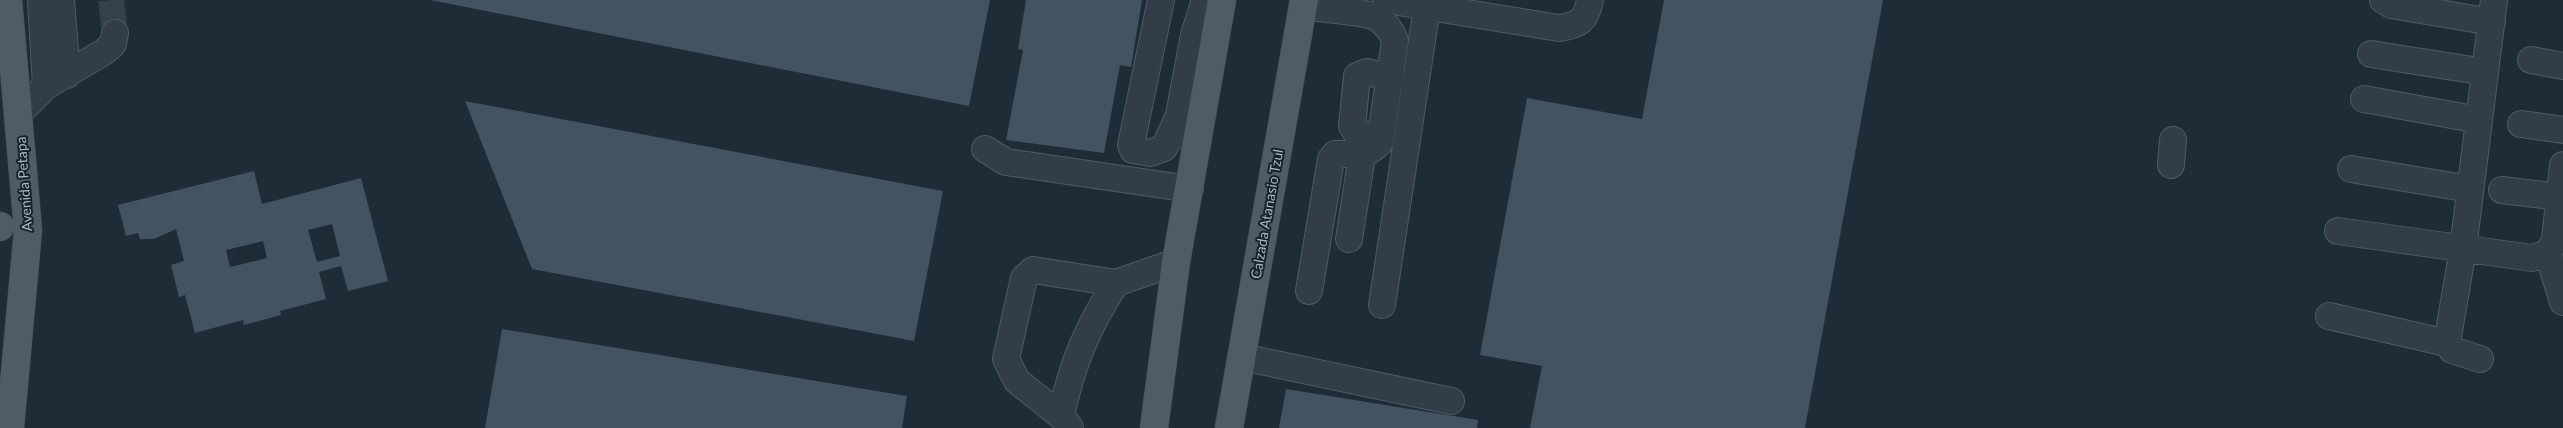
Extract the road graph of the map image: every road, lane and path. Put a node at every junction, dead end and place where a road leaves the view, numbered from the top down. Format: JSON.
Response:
{"nodes":[{"id":1,"x":8,"y":0,"type":"edge"},
{"id":2,"x":41,"y":0,"type":"edge"},
{"id":3,"x":61,"y":0,"type":"edge"},
{"id":4,"x":1161,"y":0,"type":"edge"},
{"id":5,"x":1205,"y":0,"type":"edge"},
{"id":6,"x":1222,"y":0,"type":"edge"},
{"id":7,"x":1386,"y":0,"type":"edge"},
{"id":8,"x":1590,"y":0,"type":"edge"},
{"id":9,"x":2384,"y":0,"type":"edge"},
{"id":10,"x":1303,"y":3,"type":"edge"},
{"id":11,"x":1427,"y":7,"type":"junction"},
{"id":12,"x":2493,"y":11,"type":"edge"},
{"id":13,"x":115,"y":33,"type":"tunnel mouth"},
{"id":14,"x":2371,"y":54,"type":"dead end"},
{"id":15,"x":2531,"y":60,"type":"dead end"},
{"id":16,"x":2563,"y":66,"type":"edge"},
{"id":17,"x":2486,"y":72,"type":"junction"},
{"id":18,"x":56,"y":80,"type":"junction"},
{"id":19,"x":2364,"y":99,"type":"dead end"},
{"id":20,"x":19,"y":113,"type":"junction"},
{"id":21,"x":1178,"y":118,"type":"junction"},
{"id":22,"x":2479,"y":120,"type":"junction"},
{"id":23,"x":2521,"y":124,"type":"dead end"},
{"id":24,"x":2563,"y":130,"type":"edge"},
{"id":25,"x":2173,"y":140,"type":"dead end"},
{"id":26,"x":1371,"y":148,"type":"junction"},
{"id":27,"x":985,"y":149,"type":"dead end"},
{"id":28,"x":2171,"y":165,"type":"dead end"},
{"id":29,"x":2563,"y":165,"type":"edge"},
{"id":30,"x":2351,"y":169,"type":"dead end"},
{"id":31,"x":1177,"y":187,"type":"junction"},
{"id":32,"x":2470,"y":189,"type":"junction"},
{"id":33,"x":2502,"y":190,"type":"dead end"},
{"id":34,"x":2560,"y":197,"type":"junction"},
{"id":35,"x":2338,"y":231,"type":"dead end"},
{"id":36,"x":1349,"y":239,"type":"dead end"},
{"id":37,"x":2463,"y":249,"type":"junction"},
{"id":38,"x":2548,"y":253,"type":"junction"},
{"id":39,"x":1176,"y":262,"type":"junction"},
{"id":40,"x":1116,"y":283,"type":"junction"},
{"id":41,"x":1309,"y":290,"type":"dead end"},
{"id":42,"x":2563,"y":302,"type":"edge"},
{"id":43,"x":1382,"y":305,"type":"dead end"},
{"id":44,"x":2329,"y":316,"type":"dead end"},
{"id":45,"x":2447,"y":343,"type":"junction"},
{"id":46,"x":1242,"y":357,"type":"junction"},
{"id":47,"x":2480,"y":359,"type":"dead end"},
{"id":48,"x":1451,"y":401,"type":"dead end"},
{"id":49,"x":1066,"y":422,"type":"edge"},
{"id":50,"x":10,"y":428,"type":"edge"},
{"id":51,"x":1154,"y":428,"type":"edge"},
{"id":52,"x":1229,"y":428,"type":"edge"}],
"edges":[{"from":1,"to":20,"type":"main road","name":"Avenida Petapa"},
{"from":2,"to":18,"type":"lane"},
{"from":3,"to":18,"type":"lane"},
{"from":4,"to":21,"type":"lane"},
{"from":5,"to":21,"type":"lane"},
{"from":6,"to":31,"type":"main road"},
{"from":7,"to":11,"type":"lane"},
{"from":8,"to":11,"type":"lane"},
{"from":9,"to":12,"type":"lane"},
{"from":10,"to":26,"type":"lane"},
{"from":10,"to":46,"type":"main road","name":"Calzada Atanasio Tzul"},
{"from":11,"to":43,"type":"lane"},
{"from":12,"to":17,"type":"lane"},
{"from":13,"to":18,"type":"lane"},
{"from":14,"to":17,"type":"lane"},
{"from":15,"to":16,"type":"lane"},
{"from":17,"to":22,"type":"lane"},
{"from":18,"to":20,"type":"lane"},
{"from":19,"to":22,"type":"lane"},
{"from":20,"to":50,"type":"main road","name":"Avenida Petapa"},
{"from":21,"to":31,"type":"lane"},
{"from":22,"to":32,"type":"lane"},
{"from":23,"to":24,"type":"lane"},
{"from":25,"to":28,"type":"lane"},
{"from":26,"to":36,"type":"lane"},
{"from":26,"to":41,"type":"lane"},
{"from":27,"to":31,"type":"lane"},
{"from":29,"to":34,"type":"lane"},
{"from":30,"to":32,"type":"lane"},
{"from":31,"to":39,"type":"main road"},
{"from":32,"to":37,"type":"lane"},
{"from":33,"to":34,"type":"lane"},
{"from":34,"to":38,"type":"lane"},
{"from":35,"to":37,"type":"lane"},
{"from":37,"to":38,"type":"lane"},
{"from":37,"to":45,"type":"lane"},
{"from":38,"to":42,"type":"lane"},
{"from":39,"to":40,"type":"lane"},
{"from":39,"to":51,"type":"main road"},
{"from":40,"to":49,"type":"lane"},
{"from":40,"to":49,"type":"lane"},
{"from":44,"to":45,"type":"lane"},
{"from":45,"to":47,"type":"lane"},
{"from":46,"to":48,"type":"lane"},
{"from":46,"to":52,"type":"main road","name":"Calzada Atanasio Tzul"}]}
